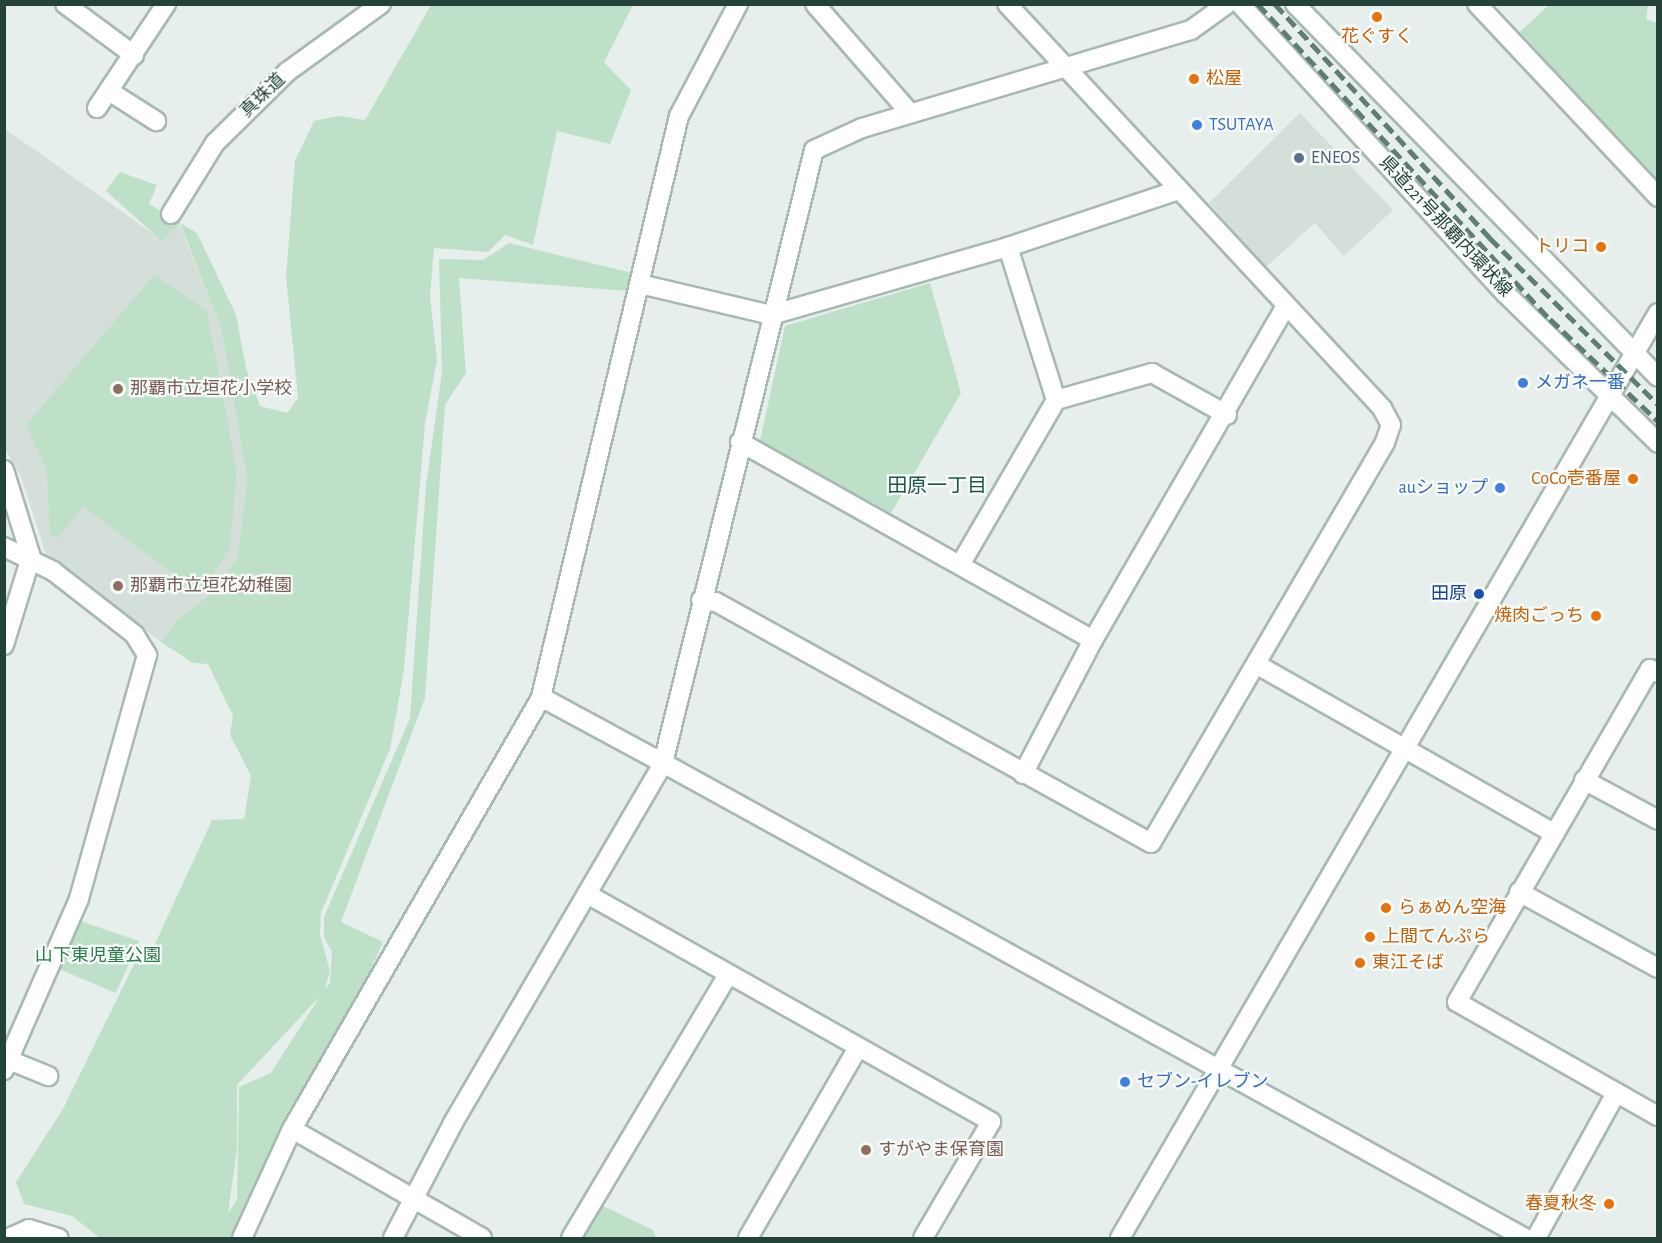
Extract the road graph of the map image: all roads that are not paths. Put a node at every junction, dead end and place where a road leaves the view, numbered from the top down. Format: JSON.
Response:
{"nodes":[{"id":1,"x":65,"y":4,"type":"edge"},
{"id":2,"x":166,"y":4,"type":"edge"},
{"id":3,"x":381,"y":4,"type":"edge"},
{"id":4,"x":738,"y":4,"type":"edge"},
{"id":5,"x":815,"y":4,"type":"edge"},
{"id":6,"x":1007,"y":4,"type":"edge"},
{"id":7,"x":1227,"y":4,"type":"edge"},
{"id":8,"x":1240,"y":4,"type":"edge"},
{"id":9,"x":1295,"y":4,"type":"edge"},
{"id":10,"x":1477,"y":4,"type":"edge"},
{"id":11,"x":134,"y":55,"type":"junction"},
{"id":12,"x":1065,"y":66,"type":"junction"},
{"id":13,"x":109,"y":91,"type":"junction"},
{"id":14,"x":97,"y":108,"type":"dead end"},
{"id":15,"x":910,"y":112,"type":"junction"},
{"id":16,"x":156,"y":121,"type":"dead end"},
{"id":17,"x":1178,"y":190,"type":"junction"},
{"id":18,"x":1658,"y":197,"type":"edge"},
{"id":19,"x":171,"y":214,"type":"dead end"},
{"id":20,"x":1008,"y":247,"type":"junction"},
{"id":21,"x":640,"y":284,"type":"junction"},
{"id":22,"x":1286,"y":306,"type":"junction"},
{"id":23,"x":1658,"y":313,"type":"edge"},
{"id":24,"x":771,"y":315,"type":"junction"},
{"id":25,"x":1633,"y":355,"type":"junction"},
{"id":26,"x":1658,"y":377,"type":"edge"},
{"id":27,"x":1608,"y":399,"type":"junction"},
{"id":28,"x":1056,"y":400,"type":"junction"},
{"id":29,"x":1227,"y":415,"type":"junction"},
{"id":30,"x":740,"y":442,"type":"junction"},
{"id":31,"x":1658,"y":443,"type":"edge"},
{"id":32,"x":4,"y":470,"type":"edge"},
{"id":33,"x":4,"y":547,"type":"edge"},
{"id":34,"x":31,"y":557,"type":"junction"},
{"id":35,"x":960,"y":565,"type":"junction"},
{"id":36,"x":702,"y":600,"type":"junction"},
{"id":37,"x":1093,"y":640,"type":"junction"},
{"id":38,"x":5,"y":641,"type":"edge"},
{"id":39,"x":1256,"y":664,"type":"junction"},
{"id":40,"x":1658,"y":673,"type":"edge"},
{"id":41,"x":541,"y":697,"type":"junction"},
{"id":42,"x":1406,"y":750,"type":"junction"},
{"id":43,"x":663,"y":763,"type":"junction"},
{"id":44,"x":1023,"y":774,"type":"junction"},
{"id":45,"x":1584,"y":780,"type":"junction"},
{"id":46,"x":1658,"y":820,"type":"edge"},
{"id":47,"x":1552,"y":832,"type":"junction"},
{"id":48,"x":1519,"y":892,"type":"junction"},
{"id":49,"x":587,"y":894,"type":"junction"},
{"id":50,"x":1658,"y":968,"type":"edge"},
{"id":51,"x":727,"y":976,"type":"junction"},
{"id":52,"x":857,"y":1049,"type":"junction"},
{"id":53,"x":6,"y":1063,"type":"edge"},
{"id":54,"x":1218,"y":1070,"type":"junction"},
{"id":55,"x":48,"y":1076,"type":"dead end"},
{"id":56,"x":1616,"y":1093,"type":"junction"},
{"id":57,"x":1658,"y":1116,"type":"edge"},
{"id":58,"x":292,"y":1129,"type":"junction"},
{"id":59,"x":413,"y":1197,"type":"junction"},
{"id":60,"x":9,"y":1239,"type":"edge"},
{"id":61,"x":59,"y":1239,"type":"edge"},
{"id":62,"x":242,"y":1239,"type":"edge"},
{"id":63,"x":393,"y":1239,"type":"edge"},
{"id":64,"x":483,"y":1239,"type":"edge"},
{"id":65,"x":571,"y":1239,"type":"edge"},
{"id":66,"x":748,"y":1239,"type":"edge"},
{"id":67,"x":923,"y":1239,"type":"edge"},
{"id":68,"x":1120,"y":1239,"type":"edge"},
{"id":69,"x":1525,"y":1239,"type":"edge"},
{"id":70,"x":1536,"y":1239,"type":"edge"}],
"edges":[{"from":1,"to":11,"type":"street"},
{"from":2,"to":11,"type":"street"},
{"from":3,"to":19,"type":"street","name":"真珠道"},
{"from":4,"to":21,"type":"street"},
{"from":5,"to":15,"type":"street"},
{"from":6,"to":12,"type":"street"},
{"from":7,"to":12,"type":"street"},
{"from":8,"to":27,"type":"street","name":"県道221号那覇内環状線"},
{"from":9,"to":25,"type":"street"},
{"from":10,"to":18,"type":"street"},
{"from":11,"to":13,"type":"street"},
{"from":12,"to":15,"type":"street"},
{"from":12,"to":17,"type":"street"},
{"from":13,"to":14,"type":"street"},
{"from":13,"to":16,"type":"street"},
{"from":15,"to":24,"type":"street"},
{"from":17,"to":20,"type":"street"},
{"from":17,"to":22,"type":"street"},
{"from":20,"to":24,"type":"street"},
{"from":20,"to":28,"type":"street"},
{"from":21,"to":24,"type":"street"},
{"from":21,"to":41,"type":"street"},
{"from":22,"to":29,"type":"street"},
{"from":22,"to":39,"type":"street"},
{"from":23,"to":25,"type":"street"},
{"from":24,"to":30,"type":"street"},
{"from":25,"to":26,"type":"street"},
{"from":25,"to":27,"type":"street"},
{"from":27,"to":31,"type":"street","name":"県道221号那覇内環状線"},
{"from":27,"to":42,"type":"street"},
{"from":28,"to":29,"type":"street"},
{"from":28,"to":35,"type":"street"},
{"from":29,"to":37,"type":"street"},
{"from":30,"to":35,"type":"street"},
{"from":30,"to":36,"type":"street"},
{"from":32,"to":34,"type":"street"},
{"from":33,"to":34,"type":"street"},
{"from":34,"to":38,"type":"street"},
{"from":34,"to":53,"type":"street"},
{"from":35,"to":37,"type":"street"},
{"from":36,"to":43,"type":"street"},
{"from":36,"to":44,"type":"street"},
{"from":37,"to":44,"type":"street"},
{"from":39,"to":42,"type":"street"},
{"from":39,"to":44,"type":"street"},
{"from":40,"to":45,"type":"street"},
{"from":41,"to":43,"type":"street"},
{"from":41,"to":58,"type":"street"},
{"from":42,"to":47,"type":"street"},
{"from":42,"to":54,"type":"street"},
{"from":43,"to":49,"type":"street"},
{"from":43,"to":54,"type":"street"},
{"from":45,"to":46,"type":"street"},
{"from":45,"to":47,"type":"street"},
{"from":47,"to":48,"type":"street"},
{"from":48,"to":50,"type":"street"},
{"from":48,"to":56,"type":"street"},
{"from":49,"to":51,"type":"street"},
{"from":49,"to":59,"type":"street"},
{"from":51,"to":52,"type":"street"},
{"from":51,"to":65,"type":"street"},
{"from":52,"to":66,"type":"street"},
{"from":52,"to":67,"type":"street"},
{"from":53,"to":55,"type":"street"},
{"from":54,"to":68,"type":"street"},
{"from":54,"to":69,"type":"street"},
{"from":56,"to":57,"type":"street"},
{"from":56,"to":70,"type":"street"},
{"from":58,"to":59,"type":"street"},
{"from":58,"to":62,"type":"street"},
{"from":59,"to":63,"type":"street"},
{"from":59,"to":64,"type":"street"},
{"from":60,"to":61,"type":"street"}]}
